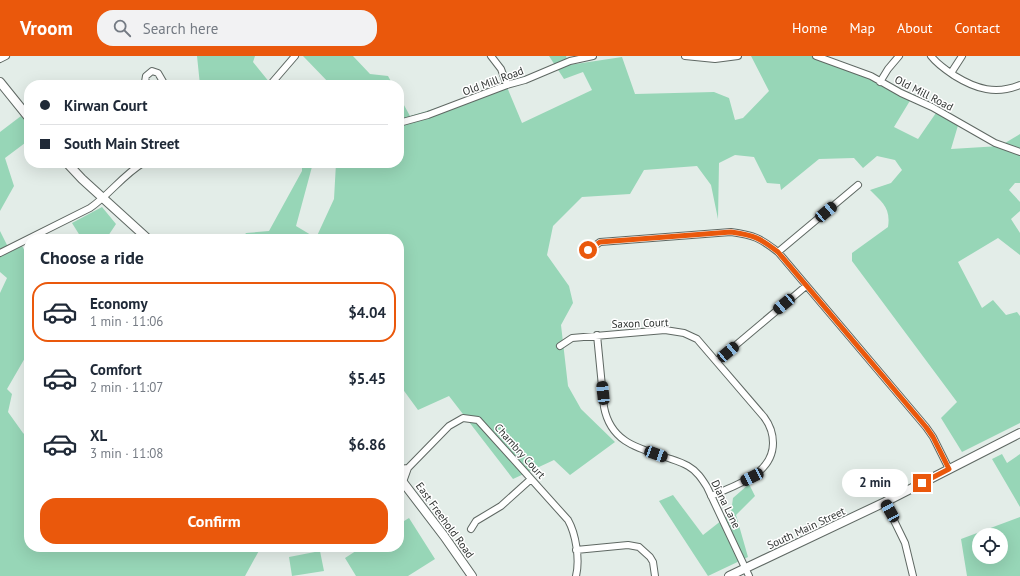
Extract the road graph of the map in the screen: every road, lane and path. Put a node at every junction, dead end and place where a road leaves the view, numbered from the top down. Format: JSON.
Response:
{"nodes":[{"id":1,"x":6,"y":56,"type":"edge"},
{"id":2,"x":295,"y":56,"type":"edge"},
{"id":3,"x":491,"y":56,"type":"edge"},
{"id":4,"x":593,"y":56,"type":"edge"},
{"id":5,"x":685,"y":56,"type":"edge"},
{"id":6,"x":736,"y":56,"type":"edge"},
{"id":7,"x":816,"y":56,"type":"edge"},
{"id":8,"x":899,"y":56,"type":"edge"},
{"id":9,"x":931,"y":56,"type":"edge"},
{"id":10,"x":962,"y":56,"type":"edge"},
{"id":11,"x":0,"y":59,"type":"edge"},
{"id":12,"x":950,"y":73,"type":"junction"},
{"id":13,"x":146,"y":80,"type":"edge"},
{"id":14,"x":162,"y":80,"type":"edge"},
{"id":15,"x":274,"y":80,"type":"edge"},
{"id":16,"x":0,"y":82,"type":"edge"},
{"id":17,"x":880,"y":82,"type":"junction"},
{"id":18,"x":507,"y":85,"type":"junction"},
{"id":19,"x":1020,"y":85,"type":"edge"},
{"id":20,"x":24,"y":112,"type":"edge"},
{"id":21,"x":404,"y":122,"type":"edge"},
{"id":22,"x":1020,"y":152,"type":"edge"},
{"id":23,"x":72,"y":168,"type":"edge"},
{"id":24,"x":136,"y":168,"type":"edge"},
{"id":25,"x":858,"y":185,"type":"dead end"},
{"id":26,"x":103,"y":198,"type":"junction"},
{"id":27,"x":39,"y":234,"type":"edge"},
{"id":28,"x":143,"y":234,"type":"edge"},
{"id":29,"x":24,"y":241,"type":"edge"},
{"id":30,"x":588,"y":250,"type":"dead end"},
{"id":31,"x":778,"y":252,"type":"junction"},
{"id":32,"x":0,"y":253,"type":"edge"},
{"id":33,"x":806,"y":286,"type":"junction"},
{"id":34,"x":597,"y":335,"type":"junction"},
{"id":35,"x":560,"y":346,"type":"dead end"},
{"id":36,"x":717,"y":361,"type":"junction"},
{"id":37,"x":1020,"y":433,"type":"edge"},
{"id":38,"x":404,"y":468,"type":"edge"},
{"id":39,"x":408,"y":468,"type":"junction"},
{"id":40,"x":949,"y":469,"type":"junction"},
{"id":41,"x":404,"y":474,"type":"edge"},
{"id":42,"x":531,"y":479,"type":"junction"},
{"id":43,"x":404,"y":483,"type":"edge"},
{"id":44,"x":711,"y":496,"type":"junction"},
{"id":45,"x":885,"y":502,"type":"junction"},
{"id":46,"x":471,"y":529,"type":"dead end"},
{"id":47,"x":576,"y":550,"type":"junction"},
{"id":48,"x":747,"y":572,"type":"edge"},
{"id":49,"x":472,"y":576,"type":"edge"},
{"id":50,"x":576,"y":576,"type":"edge"},
{"id":51,"x":655,"y":576,"type":"edge"},
{"id":52,"x":729,"y":576,"type":"edge"},
{"id":53,"x":913,"y":576,"type":"edge"}],
"edges":[{"from":1,"to":11,"type":"street"},
{"from":2,"to":15,"type":"street"},
{"from":3,"to":18,"type":"street"},
{"from":4,"to":18,"type":"street","name":"Old Mill Road"},
{"from":5,"to":6,"type":"street"},
{"from":7,"to":17,"type":"street","name":"Old Mill Road"},
{"from":8,"to":17,"type":"street"},
{"from":9,"to":12,"type":"street"},
{"from":10,"to":12,"type":"street"},
{"from":12,"to":19,"type":"street"},
{"from":13,"to":14,"type":"street"},
{"from":16,"to":20,"type":"main road"},
{"from":17,"to":22,"type":"street","name":"Old Mill Road"},
{"from":18,"to":21,"type":"street","name":"Old Mill Road"},
{"from":23,"to":26,"type":"main road"},
{"from":24,"to":26,"type":"street"},
{"from":25,"to":31,"type":"street"},
{"from":26,"to":27,"type":"street"},
{"from":26,"to":28,"type":"main road"},
{"from":29,"to":32,"type":"street"},
{"from":30,"to":31,"type":"street"},
{"from":31,"to":33,"type":"street"},
{"from":33,"to":36,"type":"street"},
{"from":33,"to":40,"type":"street"},
{"from":34,"to":35,"type":"street","name":"Saxon Court"},
{"from":34,"to":36,"type":"street","name":"Saxon Court"},
{"from":34,"to":44,"type":"street","name":"Diana Lane"},
{"from":36,"to":44,"type":"street","name":"Saxon Court"},
{"from":37,"to":40,"type":"main road","name":"South Main Street"},
{"from":38,"to":39,"type":"street"},
{"from":39,"to":41,"type":"street","name":"Chambry Court"},
{"from":39,"to":42,"type":"street","name":"Chambry Court"},
{"from":40,"to":45,"type":"main road","name":"South Main Street"},
{"from":42,"to":46,"type":"street"},
{"from":42,"to":47,"type":"street","name":"Chambry Court"},
{"from":43,"to":49,"type":"main road","name":"East Freehold Road"},
{"from":44,"to":48,"type":"street","name":"Diana Lane"},
{"from":45,"to":48,"type":"main road","name":"South Main Street"},
{"from":45,"to":53,"type":"street"},
{"from":47,"to":50,"type":"street","name":"Chambry Court"},
{"from":47,"to":51,"type":"street"},
{"from":48,"to":52,"type":"main road","name":"South Main Street"}]}
